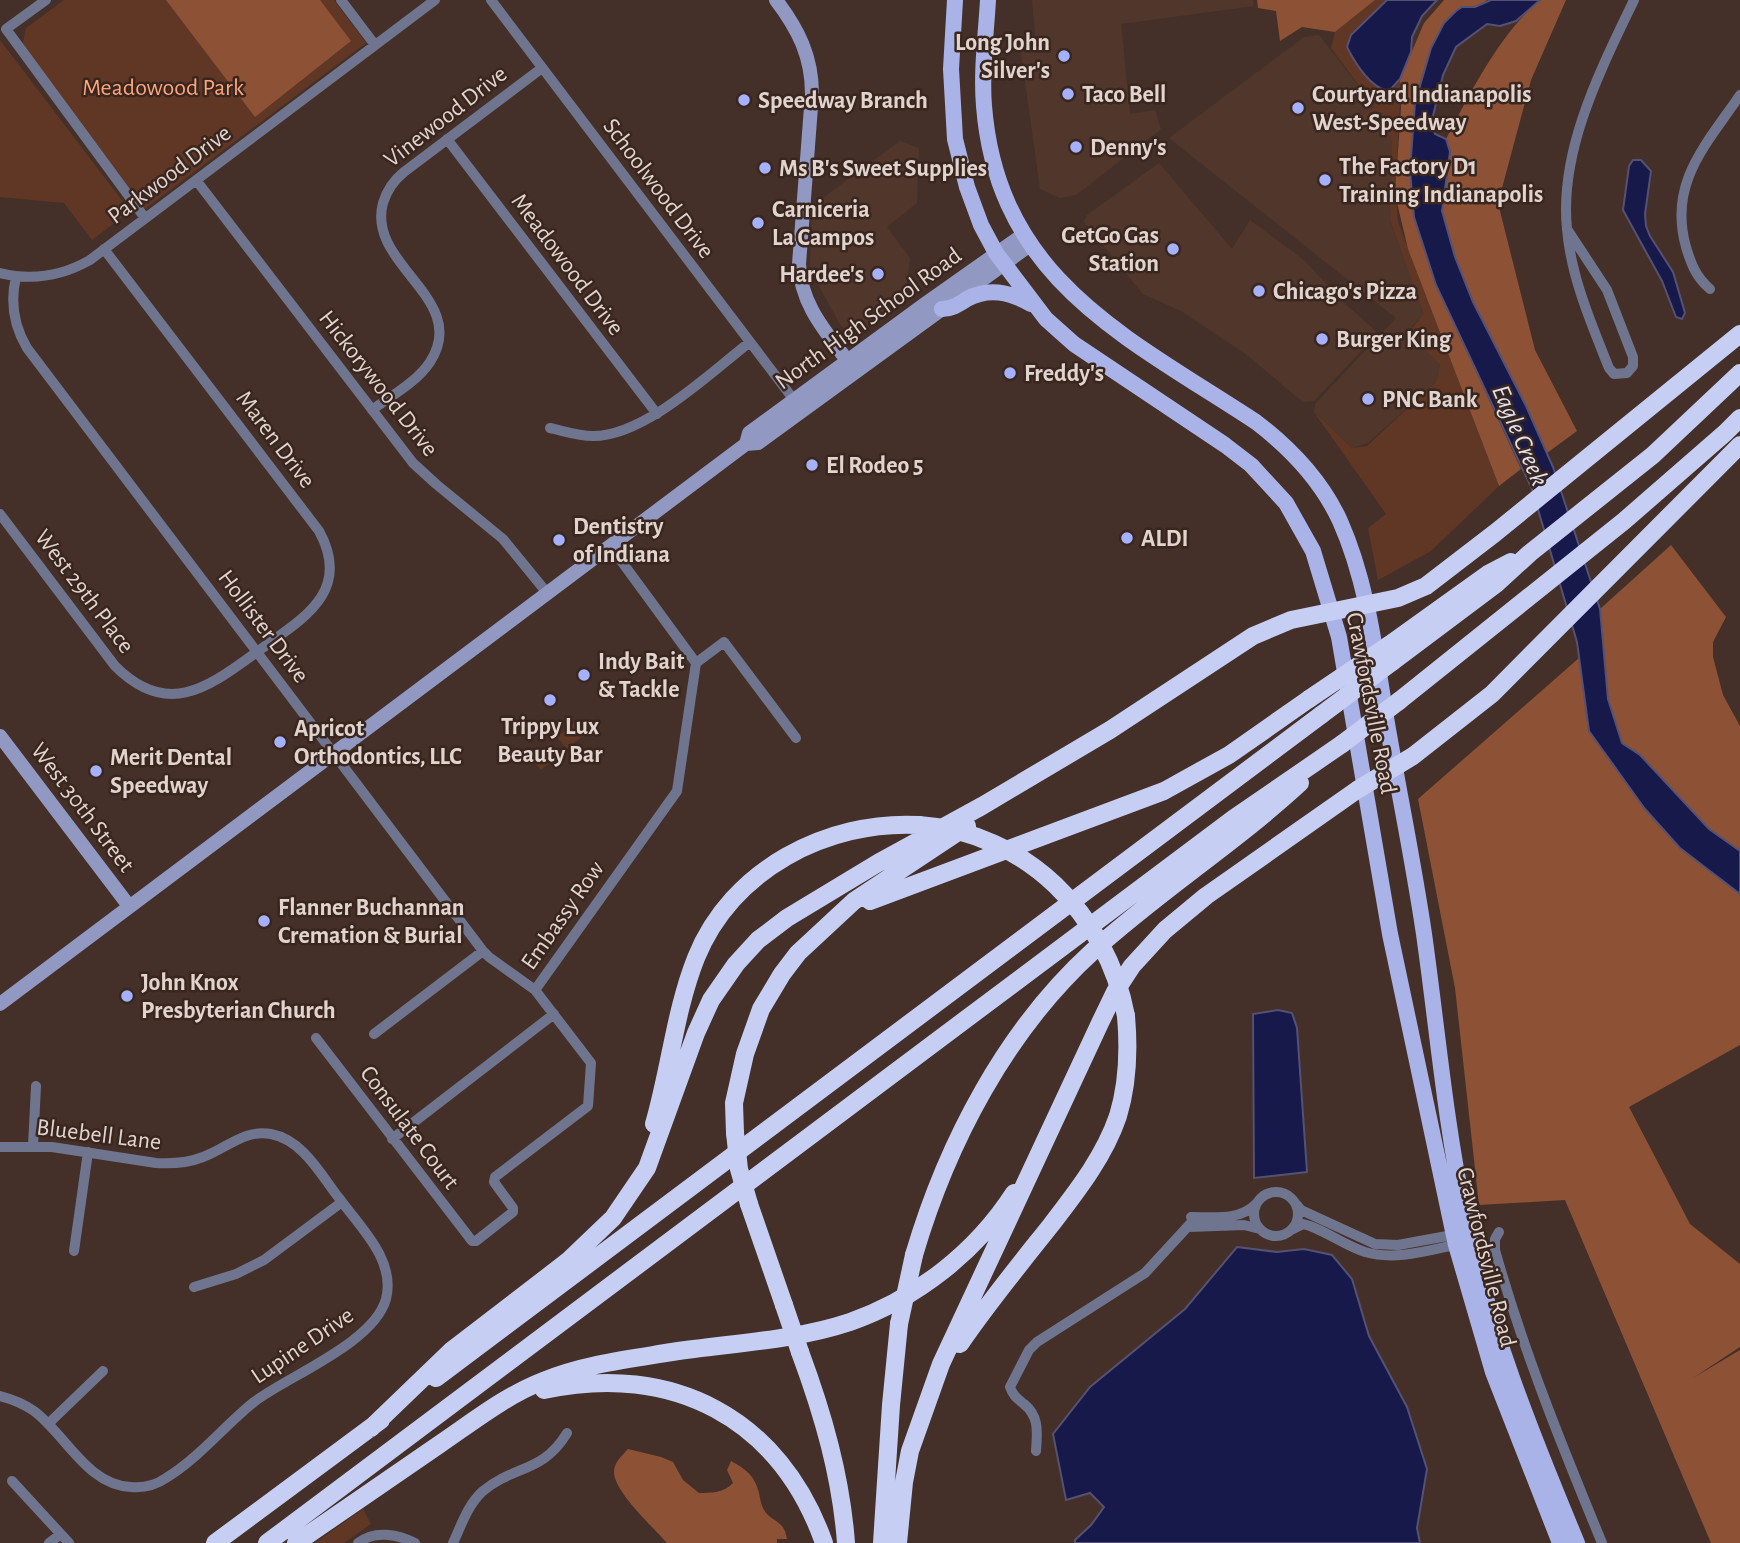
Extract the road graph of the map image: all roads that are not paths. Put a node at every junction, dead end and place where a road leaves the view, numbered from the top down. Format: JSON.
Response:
{"nodes":[{"id":1,"x":46,"y":0,"type":"edge"},
{"id":2,"x":341,"y":0,"type":"edge"},
{"id":3,"x":435,"y":0,"type":"edge"},
{"id":4,"x":491,"y":0,"type":"edge"},
{"id":5,"x":776,"y":0,"type":"edge"},
{"id":6,"x":955,"y":0,"type":"edge"},
{"id":7,"x":988,"y":0,"type":"edge"},
{"id":8,"x":1634,"y":0,"type":"edge"},
{"id":9,"x":375,"y":45,"type":"junction"},
{"id":10,"x":542,"y":68,"type":"junction"},
{"id":11,"x":1740,"y":95,"type":"edge"},
{"id":12,"x":447,"y":139,"type":"junction"},
{"id":13,"x":196,"y":180,"type":"junction"},
{"id":14,"x":145,"y":218,"type":"junction"},
{"id":15,"x":1567,"y":229,"type":"junction"},
{"id":16,"x":1027,"y":239,"type":"junction"},
{"id":17,"x":104,"y":249,"type":"junction"},
{"id":18,"x":1000,"y":258,"type":"junction"},
{"id":19,"x":0,"y":273,"type":"edge"},
{"id":20,"x":16,"y":277,"type":"junction"},
{"id":21,"x":1710,"y":289,"type":"dead end"},
{"id":22,"x":942,"y":309,"type":"junction"},
{"id":23,"x":1038,"y":309,"type":"junction"},
{"id":24,"x":1740,"y":334,"type":"edge"},
{"id":25,"x":750,"y":342,"type":"junction"},
{"id":26,"x":851,"y":367,"type":"junction"},
{"id":27,"x":1740,"y":373,"type":"edge"},
{"id":28,"x":794,"y":400,"type":"junction"},
{"id":29,"x":372,"y":410,"type":"junction"},
{"id":30,"x":657,"y":414,"type":"junction"},
{"id":31,"x":1740,"y":418,"type":"edge"},
{"id":32,"x":550,"y":428,"type":"dead end"},
{"id":33,"x":747,"y":444,"type":"junction"},
{"id":34,"x":1740,"y":445,"type":"edge"},
{"id":35,"x":0,"y":514,"type":"edge"},
{"id":36,"x":611,"y":547,"type":"junction"},
{"id":37,"x":548,"y":594,"type":"junction"},
{"id":38,"x":1366,"y":605,"type":"junction"},
{"id":39,"x":1332,"y":612,"type":"junction"},
{"id":40,"x":257,"y":652,"type":"junction"},
{"id":41,"x":1390,"y":654,"type":"junction"},
{"id":42,"x":696,"y":663,"type":"junction"},
{"id":43,"x":1110,"y":730,"type":"junction"},
{"id":44,"x":0,"y":737,"type":"edge"},
{"id":45,"x":796,"y":738,"type":"dead end"},
{"id":46,"x":1342,"y":744,"type":"junction"},
{"id":47,"x":334,"y":754,"type":"junction"},
{"id":48,"x":1394,"y":766,"type":"junction"},
{"id":49,"x":1364,"y":785,"type":"junction"},
{"id":50,"x":130,"y":906,"type":"junction"},
{"id":51,"x":833,"y":922,"type":"junction"},
{"id":52,"x":483,"y":951,"type":"junction"},
{"id":53,"x":535,"y":990,"type":"junction"},
{"id":54,"x":0,"y":1004,"type":"edge"},
{"id":55,"x":554,"y":1014,"type":"junction"},
{"id":56,"x":374,"y":1034,"type":"dead end"},
{"id":57,"x":316,"y":1038,"type":"dead end"},
{"id":58,"x":36,"y":1086,"type":"dead end"},
{"id":59,"x":271,"y":1134,"type":"joint"},
{"id":60,"x":393,"y":1139,"type":"junction"},
{"id":61,"x":1044,"y":1142,"type":"junction"},
{"id":62,"x":33,"y":1146,"type":"junction"},
{"id":63,"x":0,"y":1147,"type":"edge"},
{"id":64,"x":88,"y":1152,"type":"junction"},
{"id":65,"x":637,"y":1181,"type":"junction"},
{"id":66,"x":342,"y":1202,"type":"junction"},
{"id":67,"x":1256,"y":1203,"type":"junction"},
{"id":68,"x":1297,"y":1205,"type":"junction"},
{"id":69,"x":1190,"y":1222,"type":"junction"},
{"id":70,"x":1293,"y":1228,"type":"junction"},
{"id":71,"x":1260,"y":1229,"type":"junction"},
{"id":72,"x":1499,"y":1232,"type":"dead end"},
{"id":73,"x":1462,"y":1238,"type":"junction"},
{"id":74,"x":472,"y":1241,"type":"joint"},
{"id":75,"x":74,"y":1251,"type":"dead end"},
{"id":76,"x":194,"y":1287,"type":"dead end"},
{"id":77,"x":103,"y":1371,"type":"dead end"},
{"id":78,"x":0,"y":1396,"type":"edge"},
{"id":79,"x":924,"y":1408,"type":"junction"},
{"id":80,"x":471,"y":1423,"type":"junction"},
{"id":81,"x":48,"y":1424,"type":"junction"},
{"id":82,"x":371,"y":1428,"type":"junction"},
{"id":83,"x":567,"y":1433,"type":"dead end"},
{"id":84,"x":1036,"y":1451,"type":"dead end"},
{"id":85,"x":12,"y":1481,"type":"dead end"},
{"id":86,"x":61,"y":1534,"type":"junction"},
{"id":87,"x":50,"y":1543,"type":"edge"},
{"id":88,"x":69,"y":1543,"type":"edge"},
{"id":89,"x":215,"y":1543,"type":"edge"},
{"id":90,"x":267,"y":1543,"type":"edge"},
{"id":91,"x":296,"y":1543,"type":"edge"},
{"id":92,"x":358,"y":1543,"type":"edge"},
{"id":93,"x":415,"y":1543,"type":"edge"},
{"id":94,"x":453,"y":1543,"type":"edge"},
{"id":95,"x":824,"y":1543,"type":"edge"},
{"id":96,"x":846,"y":1543,"type":"edge"},
{"id":97,"x":882,"y":1543,"type":"edge"},
{"id":98,"x":898,"y":1543,"type":"edge"},
{"id":99,"x":1560,"y":1543,"type":"edge"},
{"id":100,"x":1577,"y":1543,"type":"edge"},
{"id":101,"x":1602,"y":1543,"type":"edge"}],
"edges":[{"from":1,"to":14,"type":"street"},
{"from":2,"to":9,"type":"street"},
{"from":3,"to":9,"type":"street","name":"Parkwood Drive"},
{"from":4,"to":10,"type":"street","name":"Schoolwood Drive"},
{"from":5,"to":26,"type":"street"},
{"from":6,"to":18,"type":"main road","name":"Crawfordsville Road"},
{"from":7,"to":16,"type":"main road","name":"Crawfordsville Road"},
{"from":8,"to":15,"type":"street"},
{"from":9,"to":13,"type":"street","name":"Parkwood Drive"},
{"from":10,"to":12,"type":"street","name":"Vinewood Drive"},
{"from":10,"to":25,"type":"street","name":"Schoolwood Drive"},
{"from":11,"to":21,"type":"street"},
{"from":12,"to":29,"type":"street","name":"Vinewood Drive"},
{"from":12,"to":30,"type":"street","name":"Meadowood Drive"},
{"from":13,"to":14,"type":"street","name":"Parkwood Drive"},
{"from":13,"to":29,"type":"street","name":"Hickorywood Drive"},
{"from":14,"to":17,"type":"street","name":"Parkwood Drive"},
{"from":15,"to":15,"type":"street"},
{"from":16,"to":18,"type":"street","name":"North High School Road"},
{"from":16,"to":38,"type":"main road","name":"Crawfordsville Road"},
{"from":17,"to":20,"type":"street","name":"Parkwood Drive"},
{"from":17,"to":40,"type":"street","name":"Maren Drive"},
{"from":18,"to":22,"type":"street","name":"North High School Road"},
{"from":18,"to":23,"type":"main road","name":"Crawfordsville Road"},
{"from":18,"to":26,"type":"street","name":"North High School Road"},
{"from":19,"to":20,"type":"street"},
{"from":20,"to":40,"type":"street","name":"Hollister Drive"},
{"from":22,"to":23,"type":"main road"},
{"from":22,"to":26,"type":"street","name":"North High School Road"},
{"from":23,"to":39,"type":"main road","name":"Crawfordsville Road"},
{"from":24,"to":38,"type":"highway"},
{"from":25,"to":28,"type":"street","name":"Schoolwood Drive"},
{"from":25,"to":30,"type":"street"},
{"from":26,"to":28,"type":"street","name":"North High School Road"},
{"from":26,"to":33,"type":"street","name":"North High School Road"},
{"from":27,"to":41,"type":"highway"},
{"from":28,"to":33,"type":"street","name":"North High School Road"},
{"from":29,"to":37,"type":"street","name":"Hickorywood Drive"},
{"from":30,"to":32,"type":"street"},
{"from":31,"to":46,"type":"highway","bridge":true},
{"from":33,"to":36,"type":"street","name":"North High School Road"},
{"from":34,"to":48,"type":"highway"},
{"from":35,"to":40,"type":"street","name":"West 29th Place"},
{"from":36,"to":37,"type":"street","name":"North High School Road"},
{"from":36,"to":42,"type":"street"},
{"from":37,"to":47,"type":"street","name":"North High School Road"},
{"from":38,"to":39,"type":"highway"},
{"from":38,"to":48,"type":"main road","name":"Crawfordsville Road"},
{"from":39,"to":43,"type":"highway"},
{"from":39,"to":49,"type":"main road","name":"Crawfordsville Road"},
{"from":40,"to":47,"type":"street","name":"Hollister Drive"},
{"from":41,"to":51,"type":"highway","bridge":true},
{"from":41,"to":82,"type":"highway","bridge":true},
{"from":42,"to":45,"type":"street"},
{"from":42,"to":53,"type":"street","name":"Embassy Row"},
{"from":43,"to":51,"type":"highway"},
{"from":43,"to":65,"type":"highway"},
{"from":44,"to":50,"type":"street","name":"West 30th Street"},
{"from":46,"to":90,"type":"highway"},
{"from":46,"to":97,"type":"highway","bridge":true},
{"from":47,"to":50,"type":"street","name":"North High School Road"},
{"from":47,"to":52,"type":"street","name":"Hollister Drive"},
{"from":48,"to":49,"type":"highway"},
{"from":48,"to":73,"type":"main road","name":"Crawfordsville Road"},
{"from":49,"to":61,"type":"highway"},
{"from":49,"to":73,"type":"main road","name":"Crawfordsville Road"},
{"from":50,"to":54,"type":"street","name":"North High School Road"},
{"from":51,"to":96,"type":"highway","bridge":true},
{"from":52,"to":53,"type":"street","name":"Hollister Drive"},
{"from":52,"to":56,"type":"street"},
{"from":53,"to":55,"type":"street","name":"Embassy Row"},
{"from":55,"to":60,"type":"street"},
{"from":55,"to":74,"type":"street","name":"Embassy Row"},
{"from":57,"to":60,"type":"street","name":"Consulate Court"},
{"from":58,"to":62,"type":"street"},
{"from":59,"to":64,"type":"street","name":"Bluebell Lane"},
{"from":59,"to":66,"type":"street","name":"Lupine Drive"},
{"from":60,"to":74,"type":"street","name":"Consulate Court"},
{"from":61,"to":79,"type":"highway"},
{"from":61,"to":80,"type":"highway"},
{"from":62,"to":63,"type":"street","name":"Bluebell Lane"},
{"from":62,"to":64,"type":"street","name":"Bluebell Lane"},
{"from":64,"to":75,"type":"street"},
{"from":65,"to":79,"type":"highway","bridge":true},
{"from":65,"to":82,"type":"highway"},
{"from":66,"to":76,"type":"street"},
{"from":66,"to":81,"type":"street","name":"Lupine Drive"},
{"from":67,"to":68,"type":"street"},
{"from":67,"to":69,"type":"street"},
{"from":67,"to":71,"type":"street"},
{"from":68,"to":70,"type":"street"},
{"from":68,"to":73,"type":"street"},
{"from":69,"to":71,"type":"street"},
{"from":69,"to":84,"type":"street"},
{"from":70,"to":71,"type":"street"},
{"from":70,"to":73,"type":"street"},
{"from":72,"to":101,"type":"street","name":"Crawfordsville Road"},
{"from":73,"to":99,"type":"main road","name":"Crawfordsville Road"},
{"from":73,"to":100,"type":"main road","name":"Crawfordsville Road"},
{"from":77,"to":81,"type":"street"},
{"from":78,"to":81,"type":"street"},
{"from":79,"to":98,"type":"highway"},
{"from":80,"to":91,"type":"highway"},
{"from":80,"to":95,"type":"highway"},
{"from":82,"to":89,"type":"highway"},
{"from":83,"to":94,"type":"street"},
{"from":85,"to":86,"type":"street"},
{"from":86,"to":87,"type":"street"},
{"from":86,"to":88,"type":"street"},
{"from":92,"to":93,"type":"street"}]}
